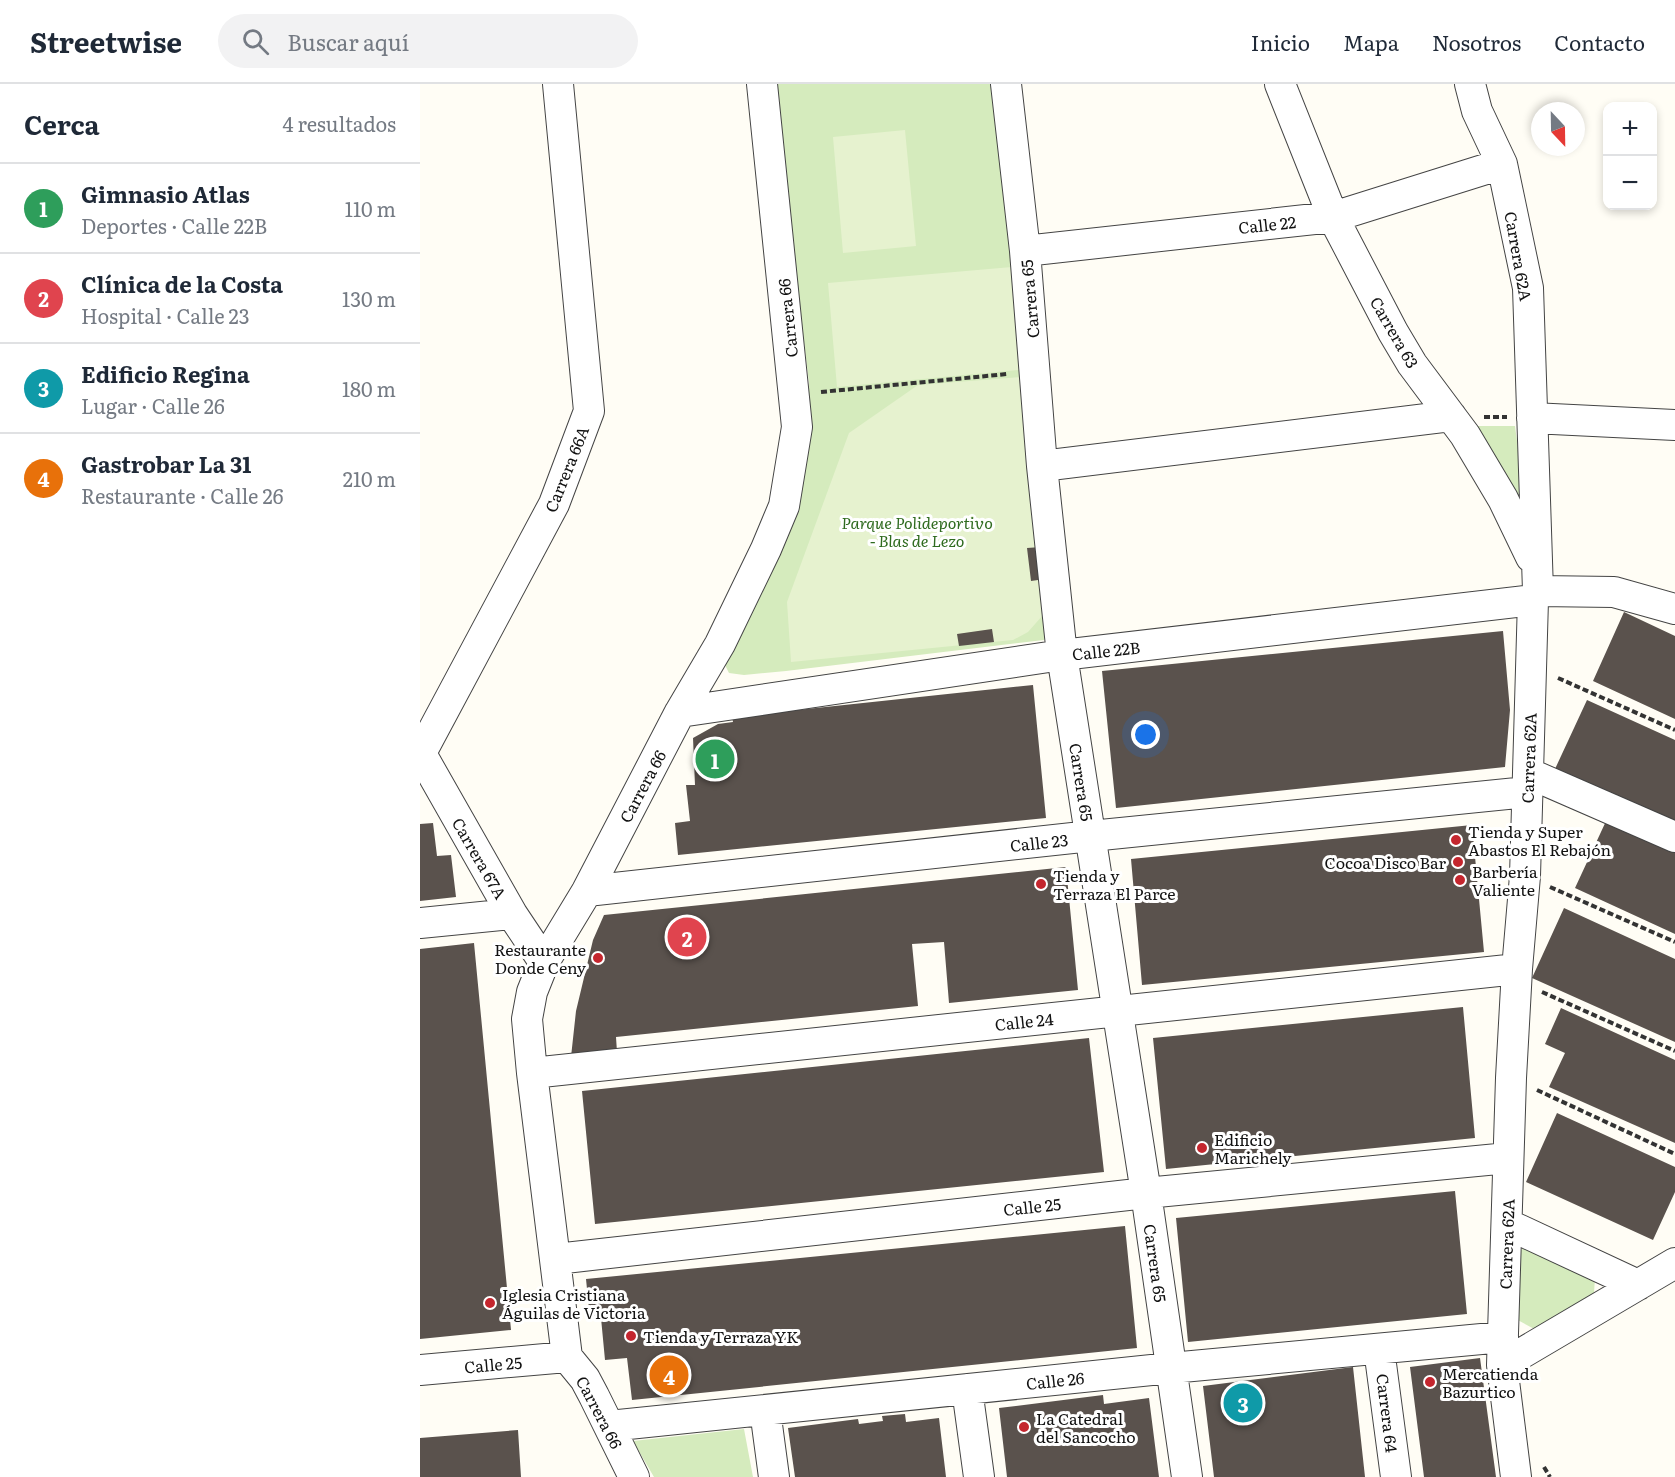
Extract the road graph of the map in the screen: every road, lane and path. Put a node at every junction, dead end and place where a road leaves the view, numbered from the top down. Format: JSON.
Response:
{"nodes":[{"id":1,"x":558,"y":84,"type":"edge"},
{"id":2,"x":762,"y":84,"type":"edge"},
{"id":3,"x":1006,"y":84,"type":"edge"},
{"id":4,"x":1280,"y":84,"type":"edge"},
{"id":5,"x":1470,"y":84,"type":"edge"},
{"id":6,"x":1502,"y":164,"type":"junction"},
{"id":7,"x":1333,"y":217,"type":"junction"},
{"id":8,"x":1025,"y":250,"type":"junction"},
{"id":9,"x":1035,"y":372,"type":"junction"},
{"id":10,"x":795,"y":394,"type":"junction"},
{"id":11,"x":1451,"y":416,"type":"junction"},
{"id":12,"x":1532,"y":418,"type":"junction"},
{"id":13,"x":1675,"y":425,"type":"edge"},
{"id":14,"x":1042,"y":466,"type":"junction"},
{"id":15,"x":1536,"y":586,"type":"junction"},
{"id":16,"x":1675,"y":609,"type":"edge"},
{"id":17,"x":1062,"y":655,"type":"junction"},
{"id":18,"x":1532,"y":666,"type":"junction"},
{"id":19,"x":680,"y":712,"type":"junction"},
{"id":20,"x":1675,"y":730,"type":"edge"},
{"id":21,"x":421,"y":752,"type":"edge"},
{"id":22,"x":1528,"y":783,"type":"junction"},
{"id":23,"x":1091,"y":836,"type":"junction"},
{"id":24,"x":1675,"y":837,"type":"edge"},
{"id":25,"x":1525,"y":876,"type":"junction"},
{"id":26,"x":587,"y":891,"type":"junction"},
{"id":27,"x":512,"y":914,"type":"junction"},
{"id":28,"x":420,"y":923,"type":"edge"},
{"id":29,"x":1675,"y":942,"type":"edge"},
{"id":30,"x":544,"y":962,"type":"junction"},
{"id":31,"x":1516,"y":975,"type":"junction"},
{"id":32,"x":1117,"y":1011,"type":"junction"},
{"id":33,"x":1675,"y":1051,"type":"edge"},
{"id":34,"x":532,"y":1073,"type":"junction"},
{"id":35,"x":1511,"y":1078,"type":"junction"},
{"id":36,"x":1675,"y":1154,"type":"edge"},
{"id":37,"x":1508,"y":1158,"type":"junction"},
{"id":38,"x":1146,"y":1193,"type":"junction"},
{"id":39,"x":1507,"y":1224,"type":"junction"},
{"id":40,"x":556,"y":1259,"type":"junction"},
{"id":41,"x":1675,"y":1263,"type":"edge"},
{"id":42,"x":1638,"y":1285,"type":"junction"},
{"id":43,"x":1379,"y":1349,"type":"junction"},
{"id":44,"x":1502,"y":1351,"type":"junction"},
{"id":45,"x":567,"y":1357,"type":"junction"},
{"id":46,"x":1171,"y":1368,"type":"junction"},
{"id":47,"x":420,"y":1370,"type":"edge"},
{"id":48,"x":967,"y":1389,"type":"junction"},
{"id":49,"x":765,"y":1410,"type":"junction"},
{"id":50,"x":609,"y":1426,"type":"junction"},
{"id":51,"x":634,"y":1477,"type":"edge"},
{"id":52,"x":774,"y":1477,"type":"edge"},
{"id":53,"x":979,"y":1477,"type":"edge"},
{"id":54,"x":1187,"y":1477,"type":"edge"},
{"id":55,"x":1396,"y":1477,"type":"edge"},
{"id":56,"x":1516,"y":1477,"type":"edge"}],
"edges":[{"from":1,"to":21,"type":"street","name":"Carrera 66A"},
{"from":2,"to":10,"type":"street","name":"Carrera 66"},
{"from":3,"to":8,"type":"street","name":"Carrera 65"},
{"from":4,"to":7,"type":"street","name":"Carrera 63"},
{"from":5,"to":6,"type":"street","name":"Carrera 62A"},
{"from":6,"to":7,"type":"street","name":"Calle 22"},
{"from":6,"to":12,"type":"street","name":"Carrera 62A"},
{"from":7,"to":8,"type":"street","name":"Calle 22"},
{"from":7,"to":11,"type":"street","name":"Carrera 63"},
{"from":8,"to":9,"type":"street","name":"Carrera 65"},
{"from":9,"to":10,"type":"path"},
{"from":9,"to":14,"type":"street","name":"Carrera 65"},
{"from":10,"to":19,"type":"street","name":"Carrera 66"},
{"from":11,"to":12,"type":"path"},
{"from":11,"to":14,"type":"street"},
{"from":11,"to":15,"type":"street","name":"Carrera 63"},
{"from":12,"to":13,"type":"street"},
{"from":12,"to":15,"type":"street","name":"Carrera 62A"},
{"from":14,"to":17,"type":"street","name":"Carrera 65"},
{"from":15,"to":16,"type":"street","name":"Calle 22B"},
{"from":15,"to":17,"type":"street","name":"Calle 22B"},
{"from":15,"to":18,"type":"street","name":"Carrera 62A"},
{"from":17,"to":19,"type":"street","name":"Calle 22B"},
{"from":17,"to":23,"type":"street","name":"Carrera 65"},
{"from":18,"to":20,"type":"path"},
{"from":18,"to":22,"type":"street","name":"Carrera 62A"},
{"from":19,"to":26,"type":"street","name":"Carrera 66"},
{"from":21,"to":27,"type":"street","name":"Carrera 67A"},
{"from":22,"to":23,"type":"street","name":"Calle 23"},
{"from":22,"to":24,"type":"street"},
{"from":22,"to":25,"type":"street","name":"Carrera 62A"},
{"from":23,"to":26,"type":"street","name":"Calle 23"},
{"from":23,"to":32,"type":"street","name":"Carrera 65"},
{"from":25,"to":29,"type":"path"},
{"from":25,"to":31,"type":"street","name":"Carrera 62A"},
{"from":26,"to":30,"type":"street","name":"Carrera 66"},
{"from":27,"to":28,"type":"street"},
{"from":27,"to":30,"type":"street","name":"Carrera 67A"},
{"from":30,"to":34,"type":"street","name":"Carrera 66"},
{"from":31,"to":32,"type":"street","name":"Calle 24"},
{"from":31,"to":33,"type":"path"},
{"from":31,"to":35,"type":"street","name":"Carrera 62A"},
{"from":32,"to":34,"type":"street","name":"Calle 24"},
{"from":32,"to":38,"type":"street","name":"Carrera 65"},
{"from":34,"to":40,"type":"street","name":"Carrera 66"},
{"from":35,"to":36,"type":"path"},
{"from":35,"to":37,"type":"street","name":"Carrera 62A"},
{"from":37,"to":38,"type":"street","name":"Calle 25"},
{"from":37,"to":39,"type":"street","name":"Carrera 62A"},
{"from":38,"to":40,"type":"street","name":"Calle 25"},
{"from":38,"to":46,"type":"street","name":"Carrera 65"},
{"from":39,"to":42,"type":"street"},
{"from":39,"to":44,"type":"street","name":"Carrera 62A"},
{"from":40,"to":45,"type":"street","name":"Carrera 66"},
{"from":41,"to":42,"type":"street"},
{"from":42,"to":44,"type":"street"},
{"from":43,"to":44,"type":"street","name":"Calle 26"},
{"from":43,"to":46,"type":"street","name":"Calle 26"},
{"from":43,"to":55,"type":"street","name":"Carrera 64"},
{"from":44,"to":56,"type":"street","name":"Carrera 62A"},
{"from":45,"to":47,"type":"street","name":"Calle 25"},
{"from":45,"to":50,"type":"street","name":"Carrera 66"},
{"from":46,"to":48,"type":"street","name":"Calle 26"},
{"from":46,"to":54,"type":"street","name":"Carrera 65"},
{"from":48,"to":49,"type":"street","name":"Calle 26"},
{"from":48,"to":53,"type":"street"},
{"from":49,"to":50,"type":"street","name":"Calle 26"},
{"from":49,"to":52,"type":"street"},
{"from":50,"to":51,"type":"street","name":"Carrera 66"}]}
